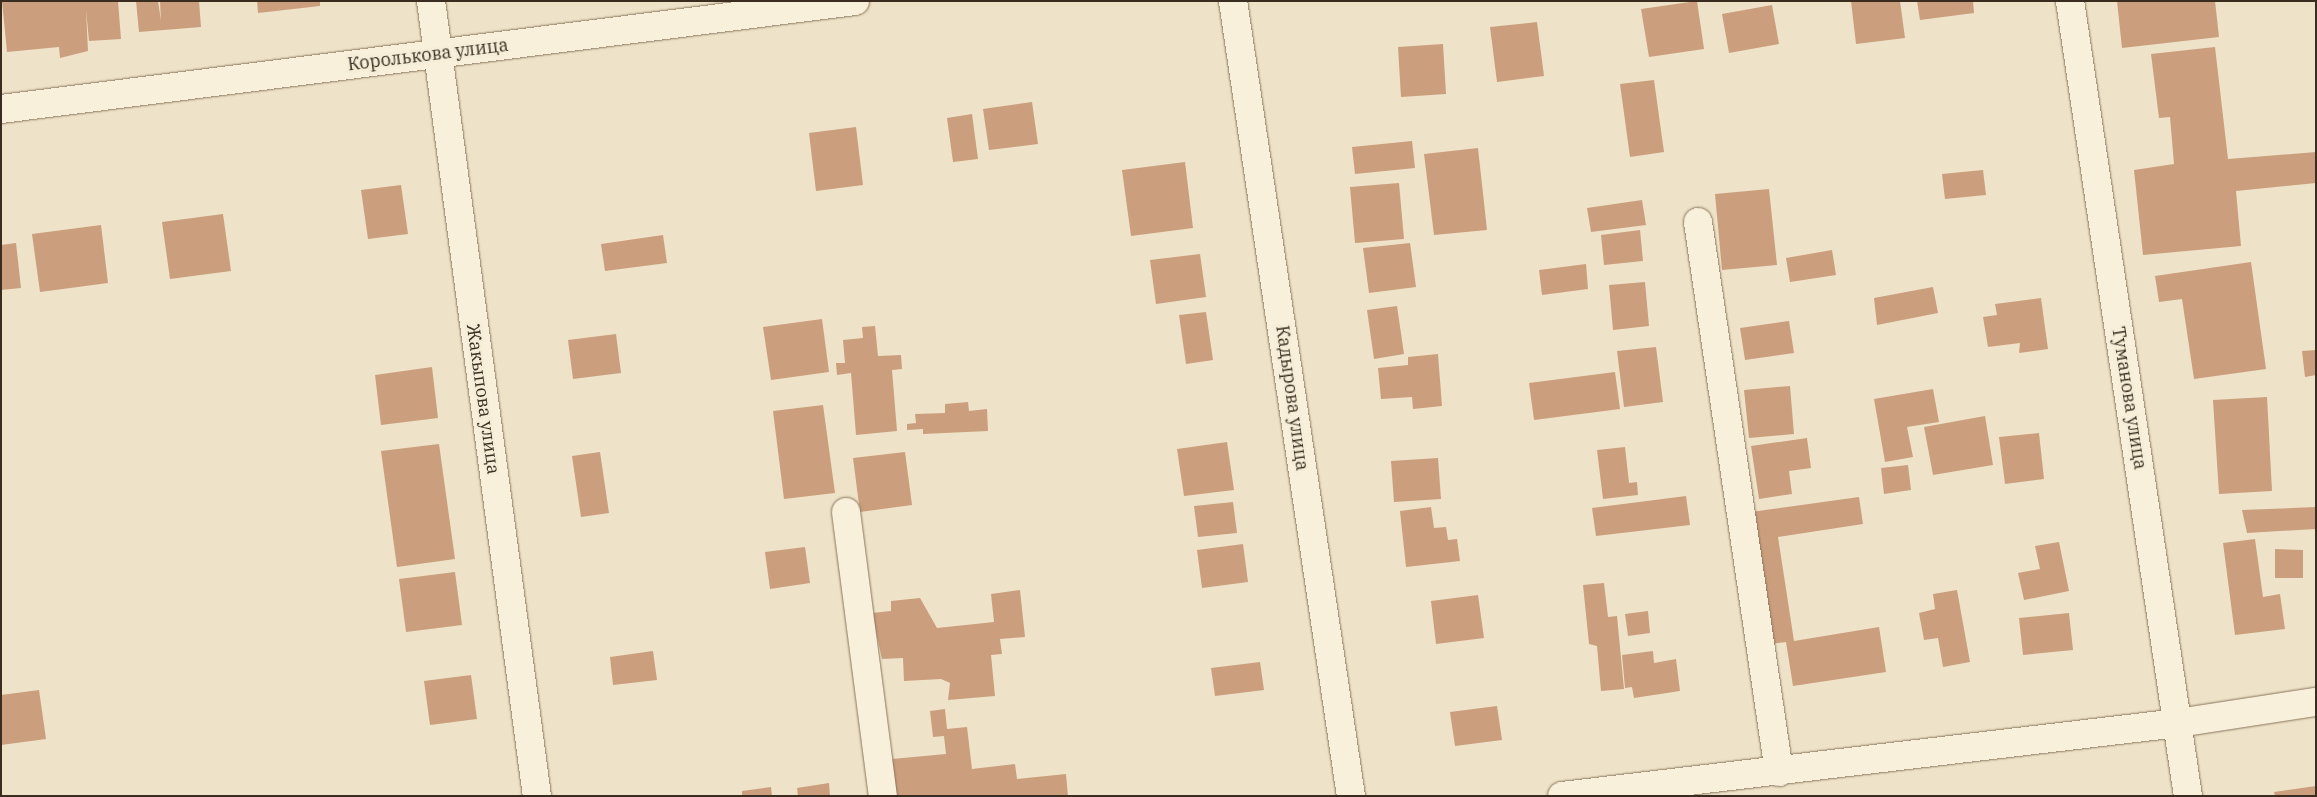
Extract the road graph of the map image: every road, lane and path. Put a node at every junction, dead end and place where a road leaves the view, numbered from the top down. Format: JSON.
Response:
{"nodes":[{"id":1,"x":431,"y":1,"type":"edge"},
{"id":2,"x":855,"y":1,"type":"edge"},
{"id":3,"x":1233,"y":1,"type":"edge"},
{"id":4,"x":2070,"y":1,"type":"edge"},
{"id":5,"x":436,"y":54,"type":"junction"},
{"id":6,"x":1,"y":109,"type":"edge"},
{"id":7,"x":1698,"y":222,"type":"dead end"},
{"id":8,"x":846,"y":512,"type":"dead end"},
{"id":9,"x":2316,"y":702,"type":"edge"},
{"id":10,"x":2178,"y":723,"type":"junction"},
{"id":11,"x":1779,"y":772,"type":"junction"},
{"id":12,"x":537,"y":796,"type":"edge"},
{"id":13,"x":883,"y":796,"type":"edge"},
{"id":14,"x":1351,"y":796,"type":"edge"},
{"id":15,"x":1562,"y":796,"type":"edge"},
{"id":16,"x":2188,"y":796,"type":"edge"}],
"edges":[{"from":1,"to":5,"type":"street","name":"Жакыпова улица"},
{"from":2,"to":5,"type":"street","name":"Королькова улица"},
{"from":3,"to":14,"type":"street","name":"Кадырова улица"},
{"from":4,"to":10,"type":"street","name":"Туманова улица"},
{"from":5,"to":6,"type":"street","name":"Королькова улица"},
{"from":5,"to":12,"type":"street","name":"Жакыпова улица"},
{"from":7,"to":11,"type":"street"},
{"from":8,"to":13,"type":"street"},
{"from":9,"to":10,"type":"street"},
{"from":10,"to":11,"type":"street"},
{"from":10,"to":16,"type":"street","name":"Туманова улица"},
{"from":11,"to":15,"type":"street"}]}
